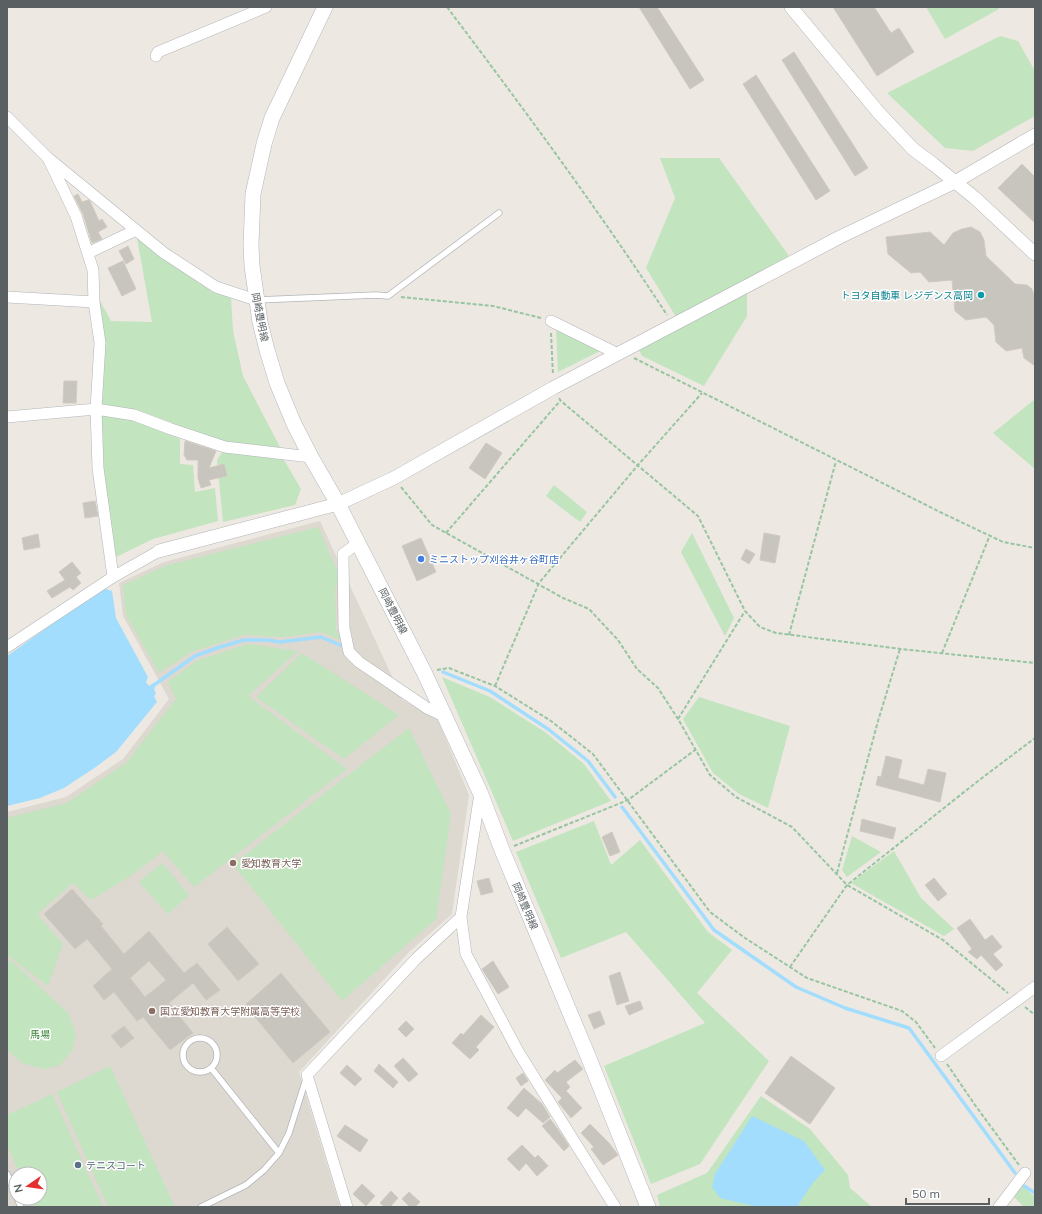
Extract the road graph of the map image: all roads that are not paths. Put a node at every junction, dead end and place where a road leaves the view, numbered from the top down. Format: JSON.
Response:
{"nodes":[{"id":1,"x":266,"y":7,"type":"edge"},
{"id":2,"x":325,"y":7,"type":"edge"},
{"id":3,"x":791,"y":7,"type":"edge"},
{"id":4,"x":156,"y":56,"type":"dead end"},
{"id":5,"x":7,"y":117,"type":"edge"},
{"id":6,"x":1035,"y":135,"type":"edge"},
{"id":7,"x":48,"y":158,"type":"junction"},
{"id":8,"x":955,"y":182,"type":"junction"},
{"id":9,"x":499,"y":213,"type":"dead end"},
{"id":10,"x":136,"y":230,"type":"junction"},
{"id":11,"x":88,"y":253,"type":"junction"},
{"id":12,"x":1035,"y":254,"type":"edge"},
{"id":13,"x":7,"y":297,"type":"edge"},
{"id":14,"x":256,"y":300,"type":"junction"},
{"id":15,"x":94,"y":302,"type":"junction"},
{"id":16,"x":551,"y":321,"type":"road end"},
{"id":17,"x":622,"y":352,"type":"junction"},
{"id":18,"x":96,"y":409,"type":"junction"},
{"id":19,"x":7,"y":417,"type":"edge"},
{"id":20,"x":311,"y":457,"type":"junction"},
{"id":21,"x":338,"y":504,"type":"junction"},
{"id":22,"x":358,"y":543,"type":"junction"},
{"id":23,"x":159,"y":551,"type":"joint"},
{"id":24,"x":113,"y":577,"type":"junction"},
{"id":25,"x":7,"y":647,"type":"edge"},
{"id":26,"x":444,"y":716,"type":"junction"},
{"id":27,"x":480,"y":792,"type":"junction"},
{"id":28,"x":461,"y":917,"type":"junction"},
{"id":29,"x":1035,"y":987,"type":"edge"},
{"id":30,"x":941,"y":1056,"type":"road end"},
{"id":31,"x":211,"y":1068,"type":"junction"},
{"id":32,"x":307,"y":1075,"type":"junction"},
{"id":33,"x":279,"y":1153,"type":"junction"},
{"id":34,"x":1025,"y":1173,"type":"road end"},
{"id":35,"x":200,"y":1207,"type":"edge"},
{"id":36,"x":347,"y":1207,"type":"edge"},
{"id":37,"x":615,"y":1207,"type":"edge"},
{"id":38,"x":648,"y":1207,"type":"edge"},
{"id":39,"x":999,"y":1207,"type":"edge"}],
"edges":[{"from":1,"to":4,"type":"street"},
{"from":2,"to":14,"type":"main road","name":"岡崎豊明線"},
{"from":3,"to":8,"type":"street"},
{"from":5,"to":7,"type":"street"},
{"from":6,"to":8,"type":"street"},
{"from":7,"to":10,"type":"street"},
{"from":7,"to":11,"type":"street"},
{"from":8,"to":12,"type":"street"},
{"from":8,"to":17,"type":"street"},
{"from":9,"to":14,"type":"lane"},
{"from":10,"to":11,"type":"street"},
{"from":10,"to":14,"type":"street"},
{"from":11,"to":15,"type":"street"},
{"from":13,"to":15,"type":"street"},
{"from":14,"to":20,"type":"main road","name":"岡崎豊明線"},
{"from":15,"to":18,"type":"street"},
{"from":16,"to":17,"type":"street"},
{"from":17,"to":21,"type":"street"},
{"from":18,"to":19,"type":"street"},
{"from":18,"to":20,"type":"street"},
{"from":18,"to":24,"type":"street"},
{"from":20,"to":21,"type":"main road","name":"岡崎豊明線"},
{"from":21,"to":22,"type":"main road","name":"岡崎豊明線"},
{"from":21,"to":23,"type":"street"},
{"from":22,"to":26,"type":"main road","name":"岡崎豊明線"},
{"from":22,"to":26,"type":"street"},
{"from":23,"to":24,"type":"street"},
{"from":24,"to":25,"type":"street"},
{"from":26,"to":27,"type":"main road","name":"岡崎豊明線"},
{"from":27,"to":28,"type":"street"},
{"from":27,"to":38,"type":"main road","name":"岡崎豊明線"},
{"from":28,"to":32,"type":"street"},
{"from":28,"to":37,"type":"street"},
{"from":29,"to":30,"type":"street"},
{"from":31,"to":31,"type":"lane"},
{"from":31,"to":33,"type":"lane"},
{"from":32,"to":33,"type":"lane"},
{"from":32,"to":36,"type":"street"},
{"from":33,"to":35,"type":"lane"},
{"from":34,"to":39,"type":"street"}]}
